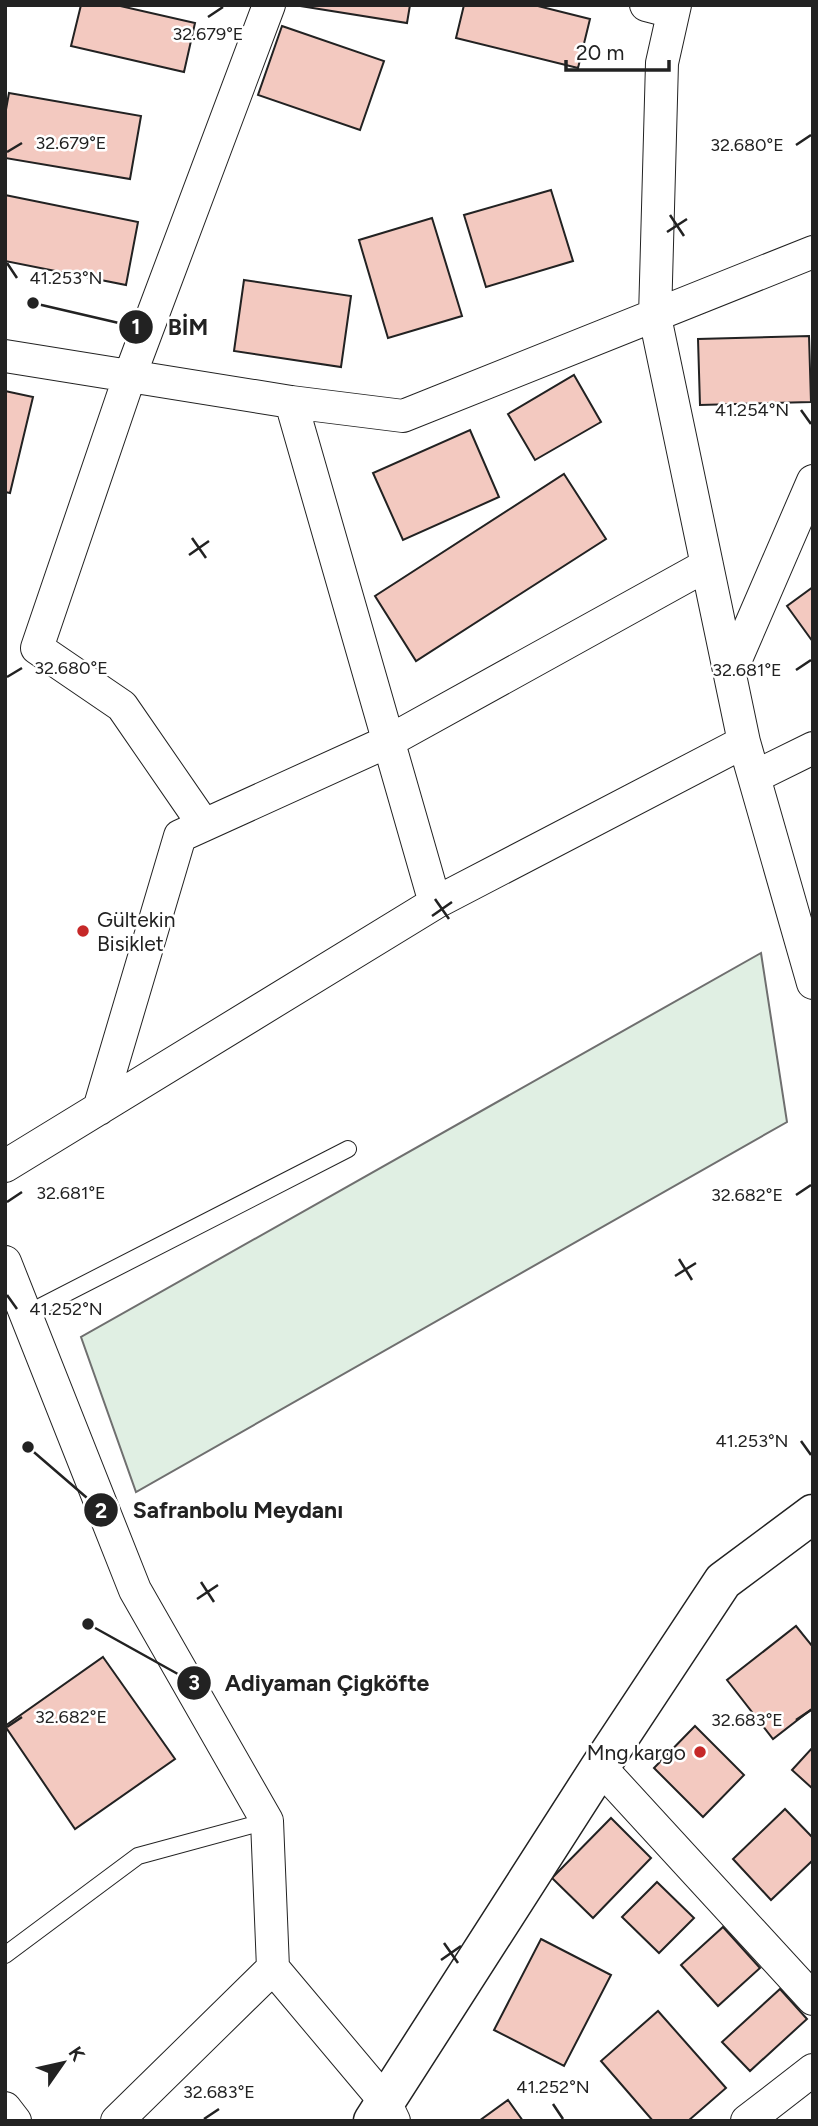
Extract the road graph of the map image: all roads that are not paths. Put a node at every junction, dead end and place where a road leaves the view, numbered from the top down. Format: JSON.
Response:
{"nodes":[{"id":1,"x":269,"y":5,"type":"edge"},
{"id":2,"x":665,"y":8,"type":"edge"},
{"id":3,"x":813,"y":252,"type":"edge"},
{"id":4,"x":655,"y":317,"type":"junction"},
{"id":5,"x":5,"y":356,"type":"edge"},
{"id":6,"x":130,"y":378,"type":"junction"},
{"id":7,"x":291,"y":402,"type":"junction"},
{"id":8,"x":813,"y":481,"type":"edge"},
{"id":9,"x":707,"y":565,"type":"junction"},
{"id":10,"x":730,"y":673,"type":"junction"},
{"id":11,"x":389,"y":741,"type":"junction"},
{"id":12,"x":744,"y":742,"type":"junction"},
{"id":13,"x":813,"y":748,"type":"edge"},
{"id":14,"x":754,"y":777,"type":"junction"},
{"id":15,"x":204,"y":825,"type":"junction"},
{"id":16,"x":435,"y":903,"type":"junction"},
{"id":17,"x":813,"y":983,"type":"edge"},
{"id":18,"x":99,"y":1109,"type":"junction"},
{"id":19,"x":348,"y":1149,"type":"dead end"},
{"id":20,"x":5,"y":1166,"type":"edge"},
{"id":21,"x":5,"y":1262,"type":"edge"},
{"id":22,"x":26,"y":1314,"type":"junction"},
{"id":23,"x":813,"y":1514,"type":"edge"},
{"id":24,"x":600,"y":1766,"type":"junction"},
{"id":25,"x":267,"y":1821,"type":"junction"},
{"id":26,"x":5,"y":1955,"type":"edge"},
{"id":27,"x":273,"y":1968,"type":"junction"},
{"id":28,"x":813,"y":1999,"type":"edge"},
{"id":29,"x":813,"y":2070,"type":"edge"},
{"id":30,"x":5,"y":2108,"type":"edge"},
{"id":31,"x":384,"y":2114,"type":"edge"},
{"id":32,"x":15,"y":2121,"type":"edge"},
{"id":33,"x":117,"y":2121,"type":"edge"},
{"id":34,"x":747,"y":2121,"type":"edge"}],
"edges":[{"from":1,"to":6,"type":"street"},
{"from":2,"to":4,"type":"street"},
{"from":3,"to":4,"type":"street"},
{"from":4,"to":7,"type":"street"},
{"from":4,"to":9,"type":"street"},
{"from":5,"to":6,"type":"street"},
{"from":6,"to":7,"type":"street"},
{"from":6,"to":15,"type":"street"},
{"from":7,"to":11,"type":"street"},
{"from":8,"to":10,"type":"street"},
{"from":9,"to":10,"type":"street"},
{"from":9,"to":11,"type":"street"},
{"from":10,"to":12,"type":"street"},
{"from":11,"to":15,"type":"street"},
{"from":11,"to":16,"type":"street"},
{"from":12,"to":14,"type":"street"},
{"from":12,"to":16,"type":"street"},
{"from":13,"to":14,"type":"street"},
{"from":14,"to":17,"type":"street"},
{"from":15,"to":18,"type":"street"},
{"from":16,"to":18,"type":"street"},
{"from":18,"to":20,"type":"street"},
{"from":19,"to":22,"type":"lane"},
{"from":21,"to":22,"type":"street"},
{"from":22,"to":25,"type":"street"},
{"from":23,"to":24,"type":"street"},
{"from":24,"to":28,"type":"street"},
{"from":24,"to":31,"type":"street"},
{"from":25,"to":26,"type":"lane"},
{"from":25,"to":27,"type":"street"},
{"from":27,"to":31,"type":"street"},
{"from":27,"to":33,"type":"street"},
{"from":29,"to":34,"type":"street"},
{"from":30,"to":32,"type":"street"}]}
